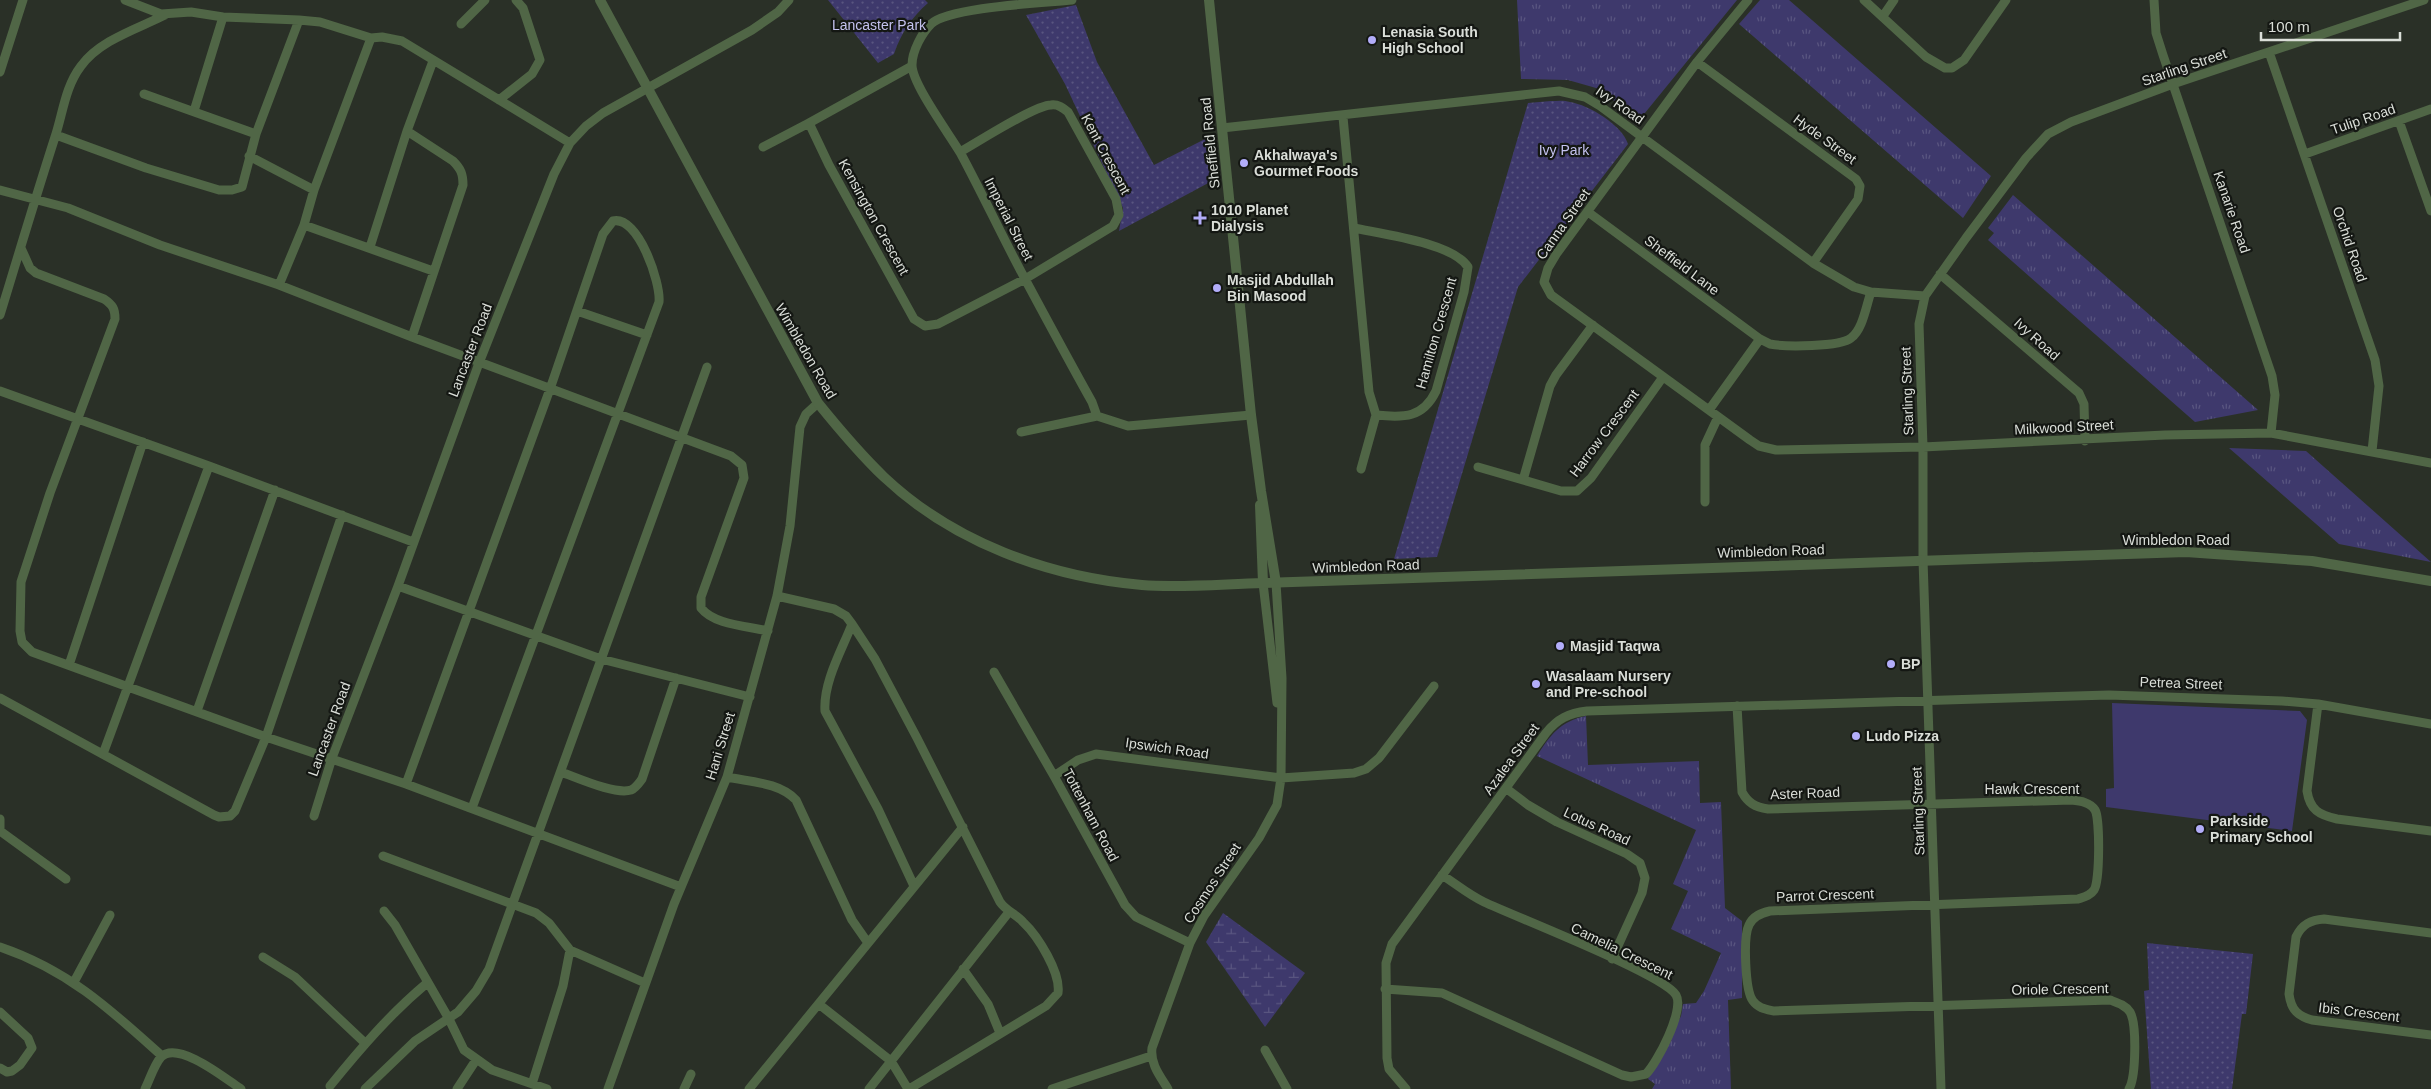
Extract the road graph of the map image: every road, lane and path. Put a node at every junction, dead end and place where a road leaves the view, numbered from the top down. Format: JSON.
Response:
{"nodes":[{"id":1,"x":23,"y":0,"type":"edge"},
{"id":2,"x":125,"y":0,"type":"edge"},
{"id":3,"x":484,"y":0,"type":"edge"},
{"id":4,"x":516,"y":0,"type":"edge"},
{"id":5,"x":600,"y":0,"type":"edge"},
{"id":6,"x":789,"y":0,"type":"edge"},
{"id":7,"x":1072,"y":0,"type":"edge"},
{"id":8,"x":1209,"y":0,"type":"edge"},
{"id":9,"x":1748,"y":0,"type":"edge"},
{"id":10,"x":1864,"y":0,"type":"edge"},
{"id":11,"x":1894,"y":0,"type":"edge"},
{"id":12,"x":2006,"y":0,"type":"edge"},
{"id":13,"x":2154,"y":0,"type":"edge"},
{"id":14,"x":2424,"y":0,"type":"edge"},
{"id":15,"x":2403,"y":4,"type":"edge"},
{"id":16,"x":165,"y":15,"type":"junction"},
{"id":17,"x":1882,"y":16,"type":"junction"},
{"id":18,"x":222,"y":17,"type":"junction"},
{"id":19,"x":299,"y":20,"type":"junction"},
{"id":20,"x":461,"y":24,"type":"dead end"},
{"id":21,"x":371,"y":38,"type":"junction"},
{"id":22,"x":2269,"y":52,"type":"junction"},
{"id":23,"x":433,"y":61,"type":"junction"},
{"id":24,"x":1697,"y":62,"type":"junction"},
{"id":25,"x":912,"y":66,"type":"junction"},
{"id":26,"x":0,"y":72,"type":"edge"},
{"id":27,"x":2174,"y":84,"type":"junction"},
{"id":28,"x":648,"y":86,"type":"junction"},
{"id":29,"x":144,"y":94,"type":"dead end"},
{"id":30,"x":499,"y":100,"type":"junction"},
{"id":31,"x":2431,"y":109,"type":"edge"},
{"id":32,"x":194,"y":111,"type":"junction"},
{"id":33,"x":1343,"y":116,"type":"junction"},
{"id":34,"x":2399,"y":121,"type":"junction"},
{"id":35,"x":809,"y":123,"type":"junction"},
{"id":36,"x":1222,"y":128,"type":"junction"},
{"id":37,"x":407,"y":130,"type":"junction"},
{"id":38,"x":56,"y":134,"type":"junction"},
{"id":39,"x":256,"y":134,"type":"junction"},
{"id":40,"x":1642,"y":137,"type":"junction"},
{"id":41,"x":570,"y":143,"type":"junction"},
{"id":42,"x":764,"y":147,"type":"dead end"},
{"id":43,"x":960,"y":152,"type":"junction"},
{"id":44,"x":2305,"y":154,"type":"junction"},
{"id":45,"x":249,"y":156,"type":"junction"},
{"id":46,"x":0,"y":190,"type":"edge"},
{"id":47,"x":314,"y":190,"type":"junction"},
{"id":48,"x":34,"y":199,"type":"junction"},
{"id":49,"x":2431,"y":211,"type":"edge"},
{"id":50,"x":1588,"y":212,"type":"junction"},
{"id":51,"x":304,"y":224,"type":"junction"},
{"id":52,"x":1354,"y":228,"type":"junction"},
{"id":53,"x":370,"y":247,"type":"junction"},
{"id":54,"x":20,"y":248,"type":"junction"},
{"id":55,"x":1813,"y":263,"type":"junction"},
{"id":56,"x":433,"y":271,"type":"junction"},
{"id":57,"x":1940,"y":274,"type":"junction"},
{"id":58,"x":1025,"y":279,"type":"junction"},
{"id":59,"x":279,"y":285,"type":"junction"},
{"id":60,"x":1871,"y":292,"type":"junction"},
{"id":61,"x":1925,"y":296,"type":"junction"},
{"id":62,"x":577,"y":310,"type":"junction"},
{"id":63,"x":0,"y":315,"type":"edge"},
{"id":64,"x":1593,"y":325,"type":"junction"},
{"id":65,"x":647,"y":335,"type":"junction"},
{"id":66,"x":412,"y":337,"type":"junction"},
{"id":67,"x":1760,"y":339,"type":"junction"},
{"id":68,"x":479,"y":363,"type":"junction"},
{"id":69,"x":707,"y":367,"type":"dead end"},
{"id":70,"x":1663,"y":377,"type":"junction"},
{"id":71,"x":550,"y":389,"type":"junction"},
{"id":72,"x":0,"y":391,"type":"edge"},
{"id":73,"x":818,"y":403,"type":"junction"},
{"id":74,"x":1709,"y":410,"type":"junction"},
{"id":75,"x":616,"y":412,"type":"junction"},
{"id":76,"x":1252,"y":415,"type":"junction"},
{"id":77,"x":1376,"y":415,"type":"junction"},
{"id":78,"x":1097,"y":416,"type":"junction"},
{"id":79,"x":1718,"y":417,"type":"junction"},
{"id":80,"x":79,"y":418,"type":"junction"},
{"id":81,"x":1021,"y":432,"type":"dead end"},
{"id":82,"x":2271,"y":433,"type":"junction"},
{"id":83,"x":683,"y":438,"type":"junction"},
{"id":84,"x":2085,"y":441,"type":"junction"},
{"id":85,"x":143,"y":442,"type":"junction"},
{"id":86,"x":1923,"y":447,"type":"junction"},
{"id":87,"x":2372,"y":451,"type":"junction"},
{"id":88,"x":2431,"y":463,"type":"edge"},
{"id":89,"x":209,"y":466,"type":"junction"},
{"id":90,"x":1478,"y":467,"type":"dead end"},
{"id":91,"x":1361,"y":469,"type":"dead end"},
{"id":92,"x":1523,"y":480,"type":"junction"},
{"id":93,"x":275,"y":490,"type":"junction"},
{"id":94,"x":1261,"y":492,"type":"junction"},
{"id":95,"x":1705,"y":502,"type":"dead end"},
{"id":96,"x":342,"y":515,"type":"junction"},
{"id":97,"x":413,"y":542,"type":"junction"},
{"id":98,"x":1923,"y":560,"type":"junction"},
{"id":99,"x":2431,"y":581,"type":"edge"},
{"id":100,"x":1276,"y":582,"type":"junction"},
{"id":101,"x":1263,"y":583,"type":"junction"},
{"id":102,"x":398,"y":586,"type":"junction"},
{"id":103,"x":777,"y":596,"type":"junction"},
{"id":104,"x":470,"y":612,"type":"junction"},
{"id":105,"x":852,"y":624,"type":"junction"},
{"id":106,"x":768,"y":631,"type":"junction"},
{"id":107,"x":535,"y":637,"type":"junction"},
{"id":108,"x":601,"y":660,"type":"junction"},
{"id":109,"x":69,"y":665,"type":"junction"},
{"id":110,"x":994,"y":672,"type":"dead end"},
{"id":111,"x":676,"y":678,"type":"junction"},
{"id":112,"x":1434,"y":686,"type":"dead end"},
{"id":113,"x":128,"y":687,"type":"junction"},
{"id":114,"x":750,"y":697,"type":"junction"},
{"id":115,"x":0,"y":698,"type":"edge"},
{"id":116,"x":1929,"y":700,"type":"junction"},
{"id":117,"x":2318,"y":704,"type":"junction"},
{"id":118,"x":1737,"y":706,"type":"junction"},
{"id":119,"x":197,"y":711,"type":"junction"},
{"id":120,"x":1281,"y":718,"type":"junction"},
{"id":121,"x":2431,"y":724,"type":"edge"},
{"id":122,"x":266,"y":737,"type":"junction"},
{"id":123,"x":103,"y":754,"type":"junction"},
{"id":124,"x":332,"y":758,"type":"junction"},
{"id":125,"x":561,"y":772,"type":"junction"},
{"id":126,"x":1054,"y":776,"type":"junction"},
{"id":127,"x":727,"y":777,"type":"junction"},
{"id":128,"x":1281,"y":778,"type":"junction"},
{"id":129,"x":406,"y":784,"type":"junction"},
{"id":130,"x":1507,"y":789,"type":"junction"},
{"id":131,"x":1932,"y":803,"type":"junction"},
{"id":132,"x":472,"y":808,"type":"junction"},
{"id":133,"x":314,"y":816,"type":"dead end"},
{"id":134,"x":0,"y":819,"type":"edge"},
{"id":135,"x":963,"y":828,"type":"junction"},
{"id":136,"x":0,"y":830,"type":"edge"},
{"id":137,"x":2431,"y":831,"type":"edge"},
{"id":138,"x":538,"y":834,"type":"junction"},
{"id":139,"x":383,"y":856,"type":"dead end"},
{"id":140,"x":1442,"y":875,"type":"junction"},
{"id":141,"x":66,"y":879,"type":"dead end"},
{"id":142,"x":914,"y":886,"type":"junction"},
{"id":143,"x":681,"y":887,"type":"junction"},
{"id":144,"x":511,"y":903,"type":"junction"},
{"id":145,"x":1935,"y":904,"type":"junction"},
{"id":146,"x":384,"y":911,"type":"dead end"},
{"id":147,"x":1009,"y":912,"type":"junction"},
{"id":148,"x":110,"y":915,"type":"dead end"},
{"id":149,"x":2431,"y":933,"type":"edge"},
{"id":150,"x":868,"y":943,"type":"junction"},
{"id":151,"x":1190,"y":943,"type":"junction"},
{"id":152,"x":0,"y":947,"type":"edge"},
{"id":153,"x":570,"y":950,"type":"junction"},
{"id":154,"x":263,"y":957,"type":"dead end"},
{"id":155,"x":1612,"y":959,"type":"junction"},
{"id":156,"x":963,"y":970,"type":"junction"},
{"id":157,"x":74,"y":982,"type":"junction"},
{"id":158,"x":427,"y":983,"type":"junction"},
{"id":159,"x":645,"y":983,"type":"junction"},
{"id":160,"x":1386,"y":989,"type":"junction"},
{"id":161,"x":820,"y":1005,"type":"junction"},
{"id":162,"x":1938,"y":1006,"type":"junction"},
{"id":163,"x":0,"y":1012,"type":"edge"},
{"id":164,"x":449,"y":1018,"type":"junction"},
{"id":165,"x":1000,"y":1033,"type":"junction"},
{"id":166,"x":2431,"y":1035,"type":"edge"},
{"id":167,"x":365,"y":1043,"type":"junction"},
{"id":168,"x":1265,"y":1050,"type":"dead end"},
{"id":169,"x":162,"y":1056,"type":"junction"},
{"id":170,"x":1151,"y":1056,"type":"junction"},
{"id":171,"x":476,"y":1060,"type":"junction"},
{"id":172,"x":891,"y":1061,"type":"junction"},
{"id":173,"x":0,"y":1068,"type":"edge"},
{"id":174,"x":691,"y":1074,"type":"dead end"},
{"id":175,"x":532,"y":1084,"type":"junction"},
{"id":176,"x":330,"y":1086,"type":"dead end"},
{"id":177,"x":1057,"y":1088,"type":"edge"},
{"id":178,"x":145,"y":1089,"type":"edge"},
{"id":179,"x":241,"y":1089,"type":"edge"},
{"id":180,"x":365,"y":1089,"type":"edge"},
{"id":181,"x":457,"y":1089,"type":"edge"},
{"id":182,"x":547,"y":1089,"type":"edge"},
{"id":183,"x":608,"y":1089,"type":"edge"},
{"id":184,"x":684,"y":1089,"type":"edge"},
{"id":185,"x":749,"y":1089,"type":"edge"},
{"id":186,"x":868,"y":1089,"type":"edge"},
{"id":187,"x":908,"y":1089,"type":"edge"},
{"id":188,"x":1168,"y":1089,"type":"edge"},
{"id":189,"x":1287,"y":1089,"type":"edge"},
{"id":190,"x":1406,"y":1089,"type":"edge"},
{"id":191,"x":1941,"y":1089,"type":"edge"},
{"id":192,"x":2129,"y":1089,"type":"edge"}],
"edges":[{"from":1,"to":26,"type":"street"},
{"from":2,"to":16,"type":"street"},
{"from":3,"to":20,"type":"street"},
{"from":4,"to":30,"type":"street"},
{"from":5,"to":28,"type":"street","name":"Wimbledon Road"},
{"from":6,"to":28,"type":"street","name":"Lancaster Road"},
{"from":7,"to":25,"type":"street"},
{"from":8,"to":36,"type":"street","name":"Sheffield Road"},
{"from":9,"to":24,"type":"street","name":"Canna Street"},
{"from":10,"to":17,"type":"street"},
{"from":11,"to":17,"type":"street"},
{"from":12,"to":17,"type":"street"},
{"from":13,"to":27,"type":"street","name":"Kanarie Road"},
{"from":14,"to":15,"type":"street","name":"Starling Street"},
{"from":15,"to":22,"type":"street","name":"Starling Street"},
{"from":16,"to":18,"type":"street"},
{"from":16,"to":38,"type":"street"},
{"from":18,"to":19,"type":"street"},
{"from":18,"to":32,"type":"street"},
{"from":19,"to":21,"type":"street"},
{"from":19,"to":39,"type":"street"},
{"from":21,"to":23,"type":"street"},
{"from":21,"to":47,"type":"street"},
{"from":22,"to":27,"type":"street","name":"Starling Street"},
{"from":22,"to":44,"type":"street","name":"Orchid Road"},
{"from":23,"to":30,"type":"street"},
{"from":23,"to":37,"type":"street"},
{"from":24,"to":40,"type":"street","name":"Canna Street"},
{"from":24,"to":55,"type":"street","name":"Hyde Street"},
{"from":25,"to":35,"type":"street"},
{"from":25,"to":43,"type":"street","name":"Imperial Street"},
{"from":27,"to":57,"type":"street","name":"Starling Street"},
{"from":27,"to":82,"type":"street","name":"Kanarie Road"},
{"from":28,"to":41,"type":"street","name":"Lancaster Road"},
{"from":28,"to":73,"type":"street","name":"Wimbledon Road"},
{"from":29,"to":32,"type":"street"},
{"from":30,"to":41,"type":"street"},
{"from":31,"to":34,"type":"street","name":"Tulip Road"},
{"from":32,"to":39,"type":"street"},
{"from":33,"to":36,"type":"street","name":"Ivy Road"},
{"from":33,"to":40,"type":"street","name":"Ivy Road"},
{"from":33,"to":52,"type":"street"},
{"from":34,"to":44,"type":"street","name":"Tulip Road"},
{"from":34,"to":49,"type":"street"},
{"from":35,"to":42,"type":"street"},
{"from":35,"to":58,"type":"street","name":"Kensington Crescent"},
{"from":36,"to":76,"type":"street","name":"Sheffield Road"},
{"from":37,"to":53,"type":"street"},
{"from":37,"to":56,"type":"street"},
{"from":38,"to":45,"type":"street"},
{"from":38,"to":48,"type":"street"},
{"from":39,"to":45,"type":"street"},
{"from":40,"to":50,"type":"street","name":"Canna Street"},
{"from":40,"to":55,"type":"street","name":"Ivy Road"},
{"from":41,"to":68,"type":"street","name":"Lancaster Road"},
{"from":43,"to":58,"type":"street","name":"Imperial Street"},
{"from":43,"to":58,"type":"street","name":"Kent Crescent"},
{"from":44,"to":87,"type":"street","name":"Orchid Road"},
{"from":45,"to":47,"type":"street"},
{"from":46,"to":48,"type":"street"},
{"from":47,"to":51,"type":"street"},
{"from":48,"to":54,"type":"street"},
{"from":48,"to":59,"type":"street"},
{"from":50,"to":64,"type":"street","name":"Canna Street"},
{"from":50,"to":67,"type":"street","name":"Sheffield Lane"},
{"from":51,"to":53,"type":"street"},
{"from":51,"to":59,"type":"street"},
{"from":52,"to":77,"type":"street"},
{"from":52,"to":77,"type":"street","name":"Hamilton Crescent"},
{"from":53,"to":56,"type":"street"},
{"from":54,"to":63,"type":"street"},
{"from":54,"to":80,"type":"street"},
{"from":55,"to":60,"type":"street","name":"Ivy Road"},
{"from":56,"to":66,"type":"street"},
{"from":57,"to":61,"type":"street","name":"Starling Street"},
{"from":57,"to":84,"type":"street","name":"Ivy Road"},
{"from":58,"to":78,"type":"street","name":"Imperial Street"},
{"from":59,"to":66,"type":"street"},
{"from":60,"to":61,"type":"street","name":"Ivy Road"},
{"from":60,"to":67,"type":"street"},
{"from":61,"to":86,"type":"street","name":"Starling Street"},
{"from":62,"to":65,"type":"street"},
{"from":62,"to":65,"type":"street"},
{"from":62,"to":71,"type":"street"},
{"from":64,"to":70,"type":"street","name":"Canna Street"},
{"from":64,"to":92,"type":"street"},
{"from":65,"to":75,"type":"street"},
{"from":66,"to":68,"type":"street"},
{"from":67,"to":74,"type":"street"},
{"from":68,"to":71,"type":"street"},
{"from":68,"to":97,"type":"street","name":"Lancaster Road"},
{"from":69,"to":83,"type":"street"},
{"from":70,"to":74,"type":"street","name":"Canna Street"},
{"from":70,"to":92,"type":"street","name":"Harrow Crescent"},
{"from":71,"to":75,"type":"street"},
{"from":71,"to":104,"type":"street"},
{"from":72,"to":80,"type":"street"},
{"from":73,"to":101,"type":"street","name":"Wimbledon Road"},
{"from":73,"to":103,"type":"street","name":"Hani Street"},
{"from":74,"to":79,"type":"street","name":"Milkwood Street"},
{"from":75,"to":83,"type":"street"},
{"from":75,"to":107,"type":"street"},
{"from":76,"to":78,"type":"street"},
{"from":76,"to":94,"type":"street","name":"Sheffield Road"},
{"from":77,"to":91,"type":"street"},
{"from":78,"to":81,"type":"street"},
{"from":79,"to":86,"type":"street","name":"Milkwood Street"},
{"from":79,"to":95,"type":"street"},
{"from":80,"to":85,"type":"street"},
{"from":80,"to":109,"type":"street"},
{"from":82,"to":84,"type":"street","name":"Milkwood Street"},
{"from":82,"to":87,"type":"street","name":"Milkwood Street"},
{"from":83,"to":106,"type":"street"},
{"from":83,"to":108,"type":"street"},
{"from":84,"to":86,"type":"street","name":"Milkwood Street"},
{"from":85,"to":89,"type":"street"},
{"from":85,"to":109,"type":"street"},
{"from":86,"to":98,"type":"street","name":"Starling Street"},
{"from":87,"to":88,"type":"street","name":"Milkwood Street"},
{"from":89,"to":93,"type":"street"},
{"from":89,"to":113,"type":"street"},
{"from":90,"to":92,"type":"street","name":"Harrow Crescent"},
{"from":93,"to":96,"type":"street"},
{"from":93,"to":119,"type":"street"},
{"from":94,"to":100,"type":"street","name":"Sheffield Road"},
{"from":94,"to":101,"type":"street","name":"Sheffield Road"},
{"from":96,"to":97,"type":"street"},
{"from":96,"to":122,"type":"street"},
{"from":97,"to":102,"type":"street","name":"Lancaster Road"},
{"from":98,"to":99,"type":"street","name":"Wimbledon Road"},
{"from":98,"to":100,"type":"street","name":"Wimbledon Road"},
{"from":98,"to":116,"type":"street","name":"Starling Street"},
{"from":100,"to":101,"type":"street","name":"Wimbledon Road"},
{"from":100,"to":120,"type":"street","name":"Cosmos Street"},
{"from":101,"to":120,"type":"street","name":"Cosmos Street"},
{"from":102,"to":104,"type":"street"},
{"from":102,"to":124,"type":"street","name":"Lancaster Road"},
{"from":103,"to":105,"type":"street"},
{"from":103,"to":106,"type":"street","name":"Hani Street"},
{"from":104,"to":107,"type":"street"},
{"from":104,"to":129,"type":"street"},
{"from":105,"to":135,"type":"street"},
{"from":105,"to":142,"type":"street"},
{"from":106,"to":114,"type":"street","name":"Hani Street"},
{"from":107,"to":108,"type":"street"},
{"from":107,"to":132,"type":"street"},
{"from":108,"to":111,"type":"street"},
{"from":108,"to":125,"type":"street"},
{"from":109,"to":113,"type":"street"},
{"from":110,"to":126,"type":"street","name":"Tottenham Road"},
{"from":111,"to":114,"type":"street"},
{"from":111,"to":125,"type":"street"},
{"from":112,"to":128,"type":"street","name":"Ipswich Road"},
{"from":113,"to":119,"type":"street"},
{"from":113,"to":123,"type":"street"},
{"from":114,"to":127,"type":"street","name":"Hani Street"},
{"from":115,"to":123,"type":"street"},
{"from":116,"to":117,"type":"street","name":"Petrea Street"},
{"from":116,"to":118,"type":"street","name":"Azalea Street"},
{"from":116,"to":131,"type":"street","name":"Starling Street"},
{"from":117,"to":121,"type":"street","name":"Petrea Street"},
{"from":117,"to":137,"type":"street"},
{"from":118,"to":130,"type":"street","name":"Azalea Street"},
{"from":118,"to":131,"type":"street","name":"Aster Road"},
{"from":119,"to":122,"type":"street"},
{"from":120,"to":128,"type":"street","name":"Cosmos Street"},
{"from":122,"to":123,"type":"street"},
{"from":122,"to":124,"type":"street"},
{"from":124,"to":129,"type":"street"},
{"from":124,"to":133,"type":"street","name":"Lancaster Road"},
{"from":125,"to":138,"type":"street"},
{"from":126,"to":128,"type":"street","name":"Ipswich Road"},
{"from":126,"to":151,"type":"street","name":"Tottenham Road"},
{"from":127,"to":143,"type":"street","name":"Hani Street"},
{"from":127,"to":150,"type":"street"},
{"from":128,"to":151,"type":"street","name":"Cosmos Street"},
{"from":129,"to":132,"type":"street"},
{"from":130,"to":140,"type":"street","name":"Azalea Street"},
{"from":130,"to":155,"type":"street","name":"Lotus Road"},
{"from":131,"to":145,"type":"street","name":"Starling Street"},
{"from":131,"to":145,"type":"street","name":"Hawk Crescent"},
{"from":132,"to":138,"type":"street"},
{"from":134,"to":136,"type":"street"},
{"from":135,"to":142,"type":"street"},
{"from":135,"to":147,"type":"street"},
{"from":136,"to":141,"type":"street"},
{"from":138,"to":143,"type":"street"},
{"from":138,"to":144,"type":"street"},
{"from":139,"to":144,"type":"street"},
{"from":140,"to":155,"type":"street","name":"Camelia Crescent"},
{"from":140,"to":160,"type":"street","name":"Azalea Street"},
{"from":142,"to":150,"type":"street"},
{"from":143,"to":159,"type":"street","name":"Hani Street"},
{"from":144,"to":153,"type":"street"},
{"from":144,"to":164,"type":"street"},
{"from":145,"to":162,"type":"street","name":"Starling Street"},
{"from":145,"to":162,"type":"street","name":"Parrot Crescent"},
{"from":146,"to":158,"type":"street"},
{"from":147,"to":156,"type":"street"},
{"from":147,"to":165,"type":"street"},
{"from":148,"to":157,"type":"street"},
{"from":149,"to":166,"type":"street","name":"Ibis Crescent"},
{"from":150,"to":161,"type":"street"},
{"from":151,"to":170,"type":"street","name":"Cosmos Street"},
{"from":152,"to":157,"type":"street"},
{"from":153,"to":159,"type":"street"},
{"from":153,"to":175,"type":"street"},
{"from":154,"to":167,"type":"street"},
{"from":155,"to":160,"type":"street","name":"Camelia Crescent"},
{"from":156,"to":165,"type":"street"},
{"from":156,"to":172,"type":"street"},
{"from":157,"to":169,"type":"street"},
{"from":158,"to":164,"type":"street"},
{"from":158,"to":167,"type":"street"},
{"from":159,"to":183,"type":"street","name":"Hani Street"},
{"from":160,"to":190,"type":"street","name":"Azalea Street"},
{"from":161,"to":172,"type":"street"},
{"from":161,"to":185,"type":"street"},
{"from":162,"to":191,"type":"street","name":"Starling Street"},
{"from":162,"to":192,"type":"street","name":"Oriole Crescent"},
{"from":163,"to":173,"type":"street"},
{"from":164,"to":171,"type":"street"},
{"from":164,"to":180,"type":"street"},
{"from":165,"to":187,"type":"street"},
{"from":167,"to":176,"type":"street"},
{"from":168,"to":189,"type":"street"},
{"from":169,"to":178,"type":"street"},
{"from":169,"to":179,"type":"street"},
{"from":170,"to":177,"type":"street"},
{"from":170,"to":188,"type":"street"},
{"from":171,"to":175,"type":"street"},
{"from":171,"to":181,"type":"street"},
{"from":172,"to":186,"type":"street"},
{"from":172,"to":187,"type":"street"},
{"from":174,"to":184,"type":"street"},
{"from":175,"to":182,"type":"street"}]}
